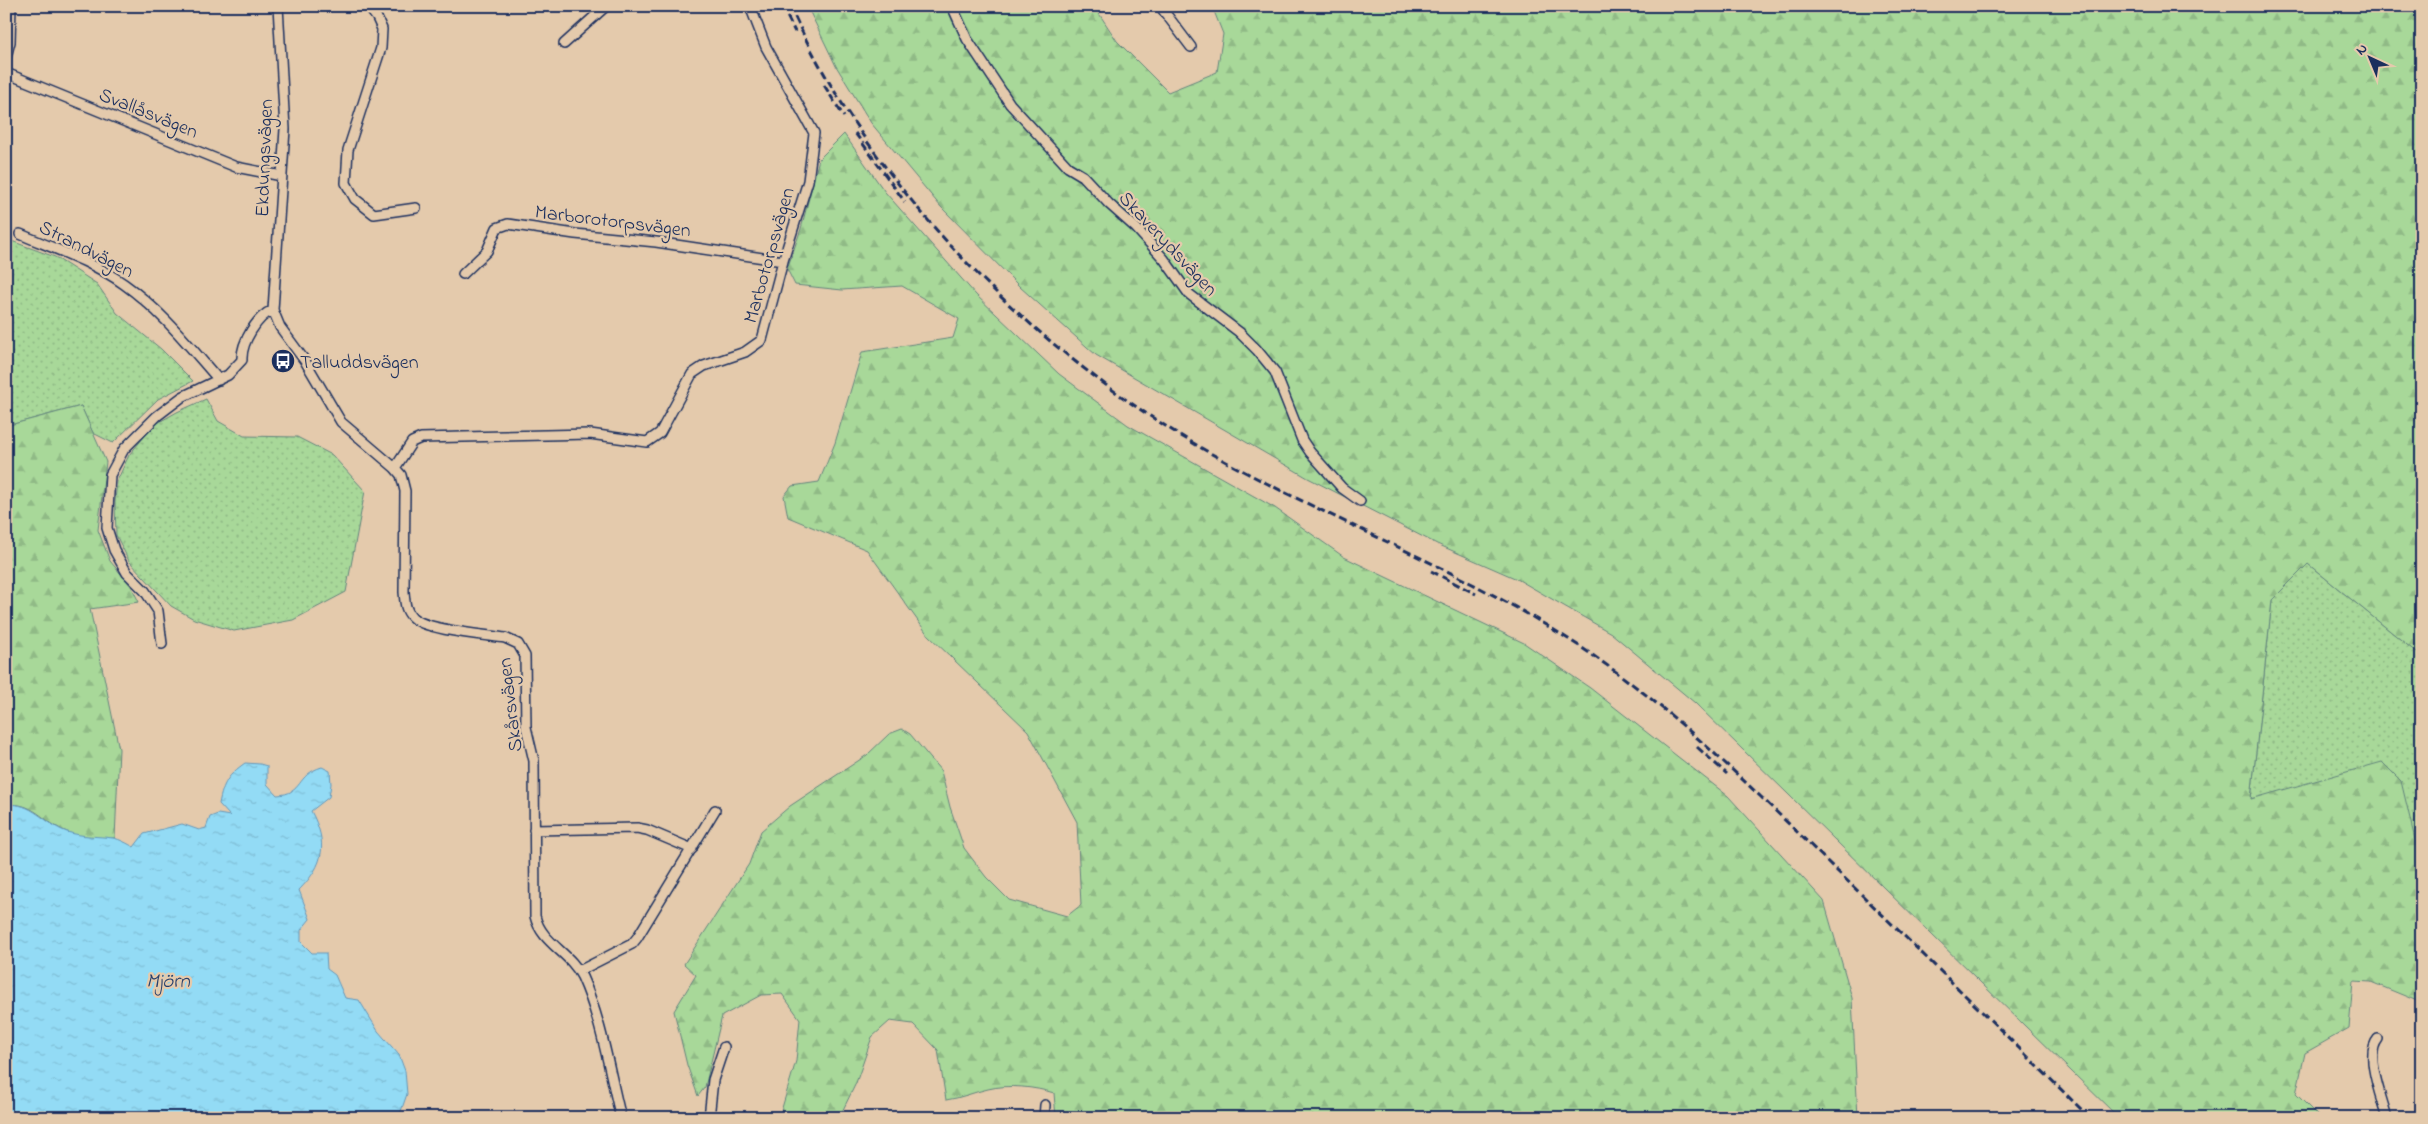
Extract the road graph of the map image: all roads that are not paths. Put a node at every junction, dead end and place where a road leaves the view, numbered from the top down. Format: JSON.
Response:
{"nodes":[{"id":1,"x":11,"y":6,"type":"edge"},
{"id":2,"x":278,"y":6,"type":"edge"},
{"id":3,"x":368,"y":6,"type":"edge"},
{"id":4,"x":606,"y":6,"type":"edge"},
{"id":5,"x":750,"y":6,"type":"edge"},
{"id":6,"x":952,"y":6,"type":"edge"},
{"id":7,"x":1160,"y":6,"type":"edge"},
{"id":8,"x":564,"y":44,"type":"dead end"},
{"id":9,"x":1191,"y":47,"type":"dead end"},
{"id":10,"x":6,"y":57,"type":"edge"},
{"id":11,"x":6,"y":72,"type":"edge"},
{"id":12,"x":282,"y":176,"type":"junction"},
{"id":13,"x":416,"y":208,"type":"dead end"},
{"id":14,"x":20,"y":234,"type":"dead end"},
{"id":15,"x":783,"y":261,"type":"junction"},
{"id":16,"x":463,"y":274,"type":"dead end"},
{"id":17,"x":272,"y":310,"type":"junction"},
{"id":18,"x":219,"y":380,"type":"junction"},
{"id":19,"x":395,"y":468,"type":"junction"},
{"id":20,"x":1360,"y":501,"type":"dead end"},
{"id":21,"x":162,"y":644,"type":"dead end"},
{"id":22,"x":715,"y":810,"type":"dead end"},
{"id":23,"x":534,"y":830,"type":"junction"},
{"id":24,"x":692,"y":849,"type":"junction"},
{"id":25,"x":579,"y":971,"type":"junction"},
{"id":26,"x":2378,"y":1039,"type":"dead end"},
{"id":27,"x":724,"y":1047,"type":"dead end"},
{"id":28,"x":1045,"y":1105,"type":"dead end"},
{"id":29,"x":621,"y":1118,"type":"edge"},
{"id":30,"x":709,"y":1118,"type":"edge"},
{"id":31,"x":1044,"y":1118,"type":"edge"},
{"id":32,"x":2387,"y":1118,"type":"edge"}],
"edges":[{"from":1,"to":10,"type":"street"},
{"from":2,"to":12,"type":"street","name":"Ekdungsvägen"},
{"from":3,"to":13,"type":"street"},
{"from":4,"to":8,"type":"street"},
{"from":5,"to":15,"type":"street","name":"Marbotorpsvägen"},
{"from":6,"to":20,"type":"street","name":"Skaverydsvägen"},
{"from":7,"to":9,"type":"street"},
{"from":11,"to":12,"type":"street","name":"Svallåsvägen"},
{"from":12,"to":17,"type":"street","name":"Ekdungsvägen"},
{"from":14,"to":18,"type":"street","name":"Strandvägen"},
{"from":15,"to":16,"type":"street","name":"Marborotorpsvägen"},
{"from":15,"to":19,"type":"street","name":"Marbotorpsvägen"},
{"from":17,"to":18,"type":"street"},
{"from":17,"to":19,"type":"street","name":"Skårsvägen"},
{"from":18,"to":21,"type":"street"},
{"from":19,"to":23,"type":"street","name":"Skårsvägen"},
{"from":22,"to":24,"type":"street"},
{"from":23,"to":24,"type":"street"},
{"from":23,"to":25,"type":"street","name":"Skårsvägen"},
{"from":24,"to":25,"type":"street"},
{"from":25,"to":29,"type":"street","name":"Skårsvägen"},
{"from":26,"to":32,"type":"street"},
{"from":27,"to":30,"type":"street"},
{"from":28,"to":31,"type":"street"}]}
